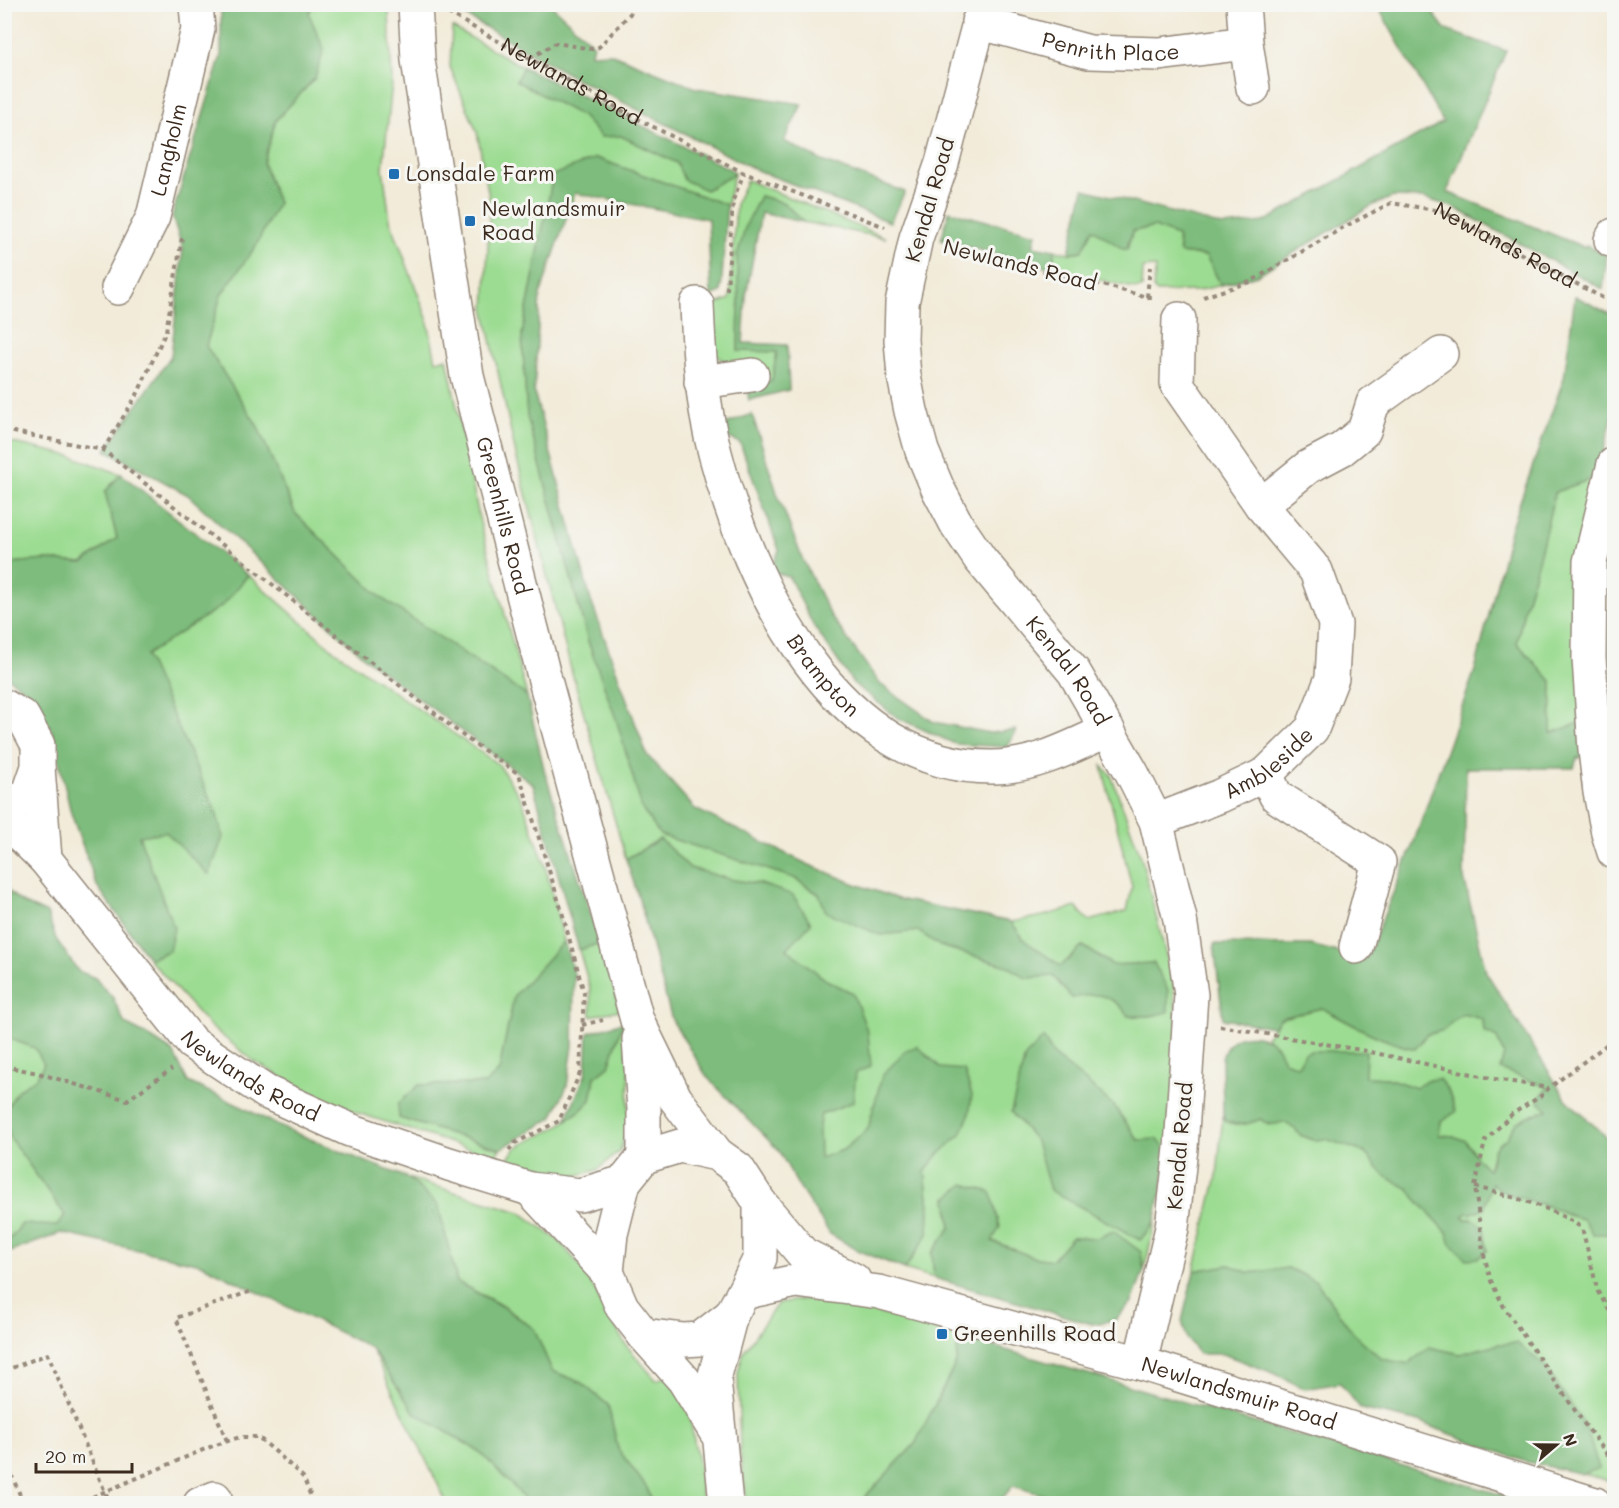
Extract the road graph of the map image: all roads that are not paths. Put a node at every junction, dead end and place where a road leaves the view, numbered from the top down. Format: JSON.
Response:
{"nodes":[{"id":1,"x":196,"y":4,"type":"edge"},
{"id":2,"x":1243,"y":4,"type":"edge"},
{"id":3,"x":429,"y":7,"type":"edge"},
{"id":4,"x":981,"y":13,"type":"edge"},
{"id":5,"x":1246,"y":43,"type":"junction"},
{"id":6,"x":1253,"y":88,"type":"dead end"},
{"id":7,"x":118,"y":288,"type":"dead end"},
{"id":8,"x":697,"y":304,"type":"road end"},
{"id":9,"x":1177,"y":305,"type":"road end"},
{"id":10,"x":1442,"y":354,"type":"dead end"},
{"id":11,"x":752,"y":375,"type":"dead end"},
{"id":12,"x":701,"y":382,"type":"junction"},
{"id":13,"x":1614,"y":464,"type":"edge"},
{"id":14,"x":1261,"y":505,"type":"junction"},
{"id":15,"x":4,"y":705,"type":"edge"},
{"id":16,"x":1108,"y":730,"type":"junction"},
{"id":17,"x":38,"y":767,"type":"junction"},
{"id":18,"x":1266,"y":774,"type":"junction"},
{"id":19,"x":4,"y":812,"type":"edge"},
{"id":20,"x":4,"y":819,"type":"edge"},
{"id":21,"x":1156,"y":821,"type":"junction"},
{"id":22,"x":1614,"y":852,"type":"edge"},
{"id":23,"x":45,"y":860,"type":"junction"},
{"id":24,"x":1356,"y":947,"type":"dead end"},
{"id":25,"x":637,"y":1020,"type":"junction"},
{"id":26,"x":717,"y":1155,"type":"junction"},
{"id":27,"x":644,"y":1157,"type":"junction"},
{"id":28,"x":624,"y":1182,"type":"junction"},
{"id":29,"x":530,"y":1189,"type":"junction"},
{"id":30,"x":760,"y":1203,"type":"junction"},
{"id":31,"x":607,"y":1272,"type":"junction"},
{"id":32,"x":879,"y":1292,"type":"junction"},
{"id":33,"x":737,"y":1304,"type":"junction"},
{"id":34,"x":644,"y":1335,"type":"junction"},
{"id":35,"x":1140,"y":1363,"type":"junction"},
{"id":36,"x":719,"y":1436,"type":"junction"},
{"id":37,"x":726,"y":1503,"type":"edge"},
{"id":38,"x":1595,"y":1503,"type":"edge"}],
"edges":[{"from":1,"to":7,"type":"street","name":"Langholm"},
{"from":2,"to":5,"type":"street"},
{"from":3,"to":25,"type":"street","name":"Greenhills Road"},
{"from":4,"to":5,"type":"street","name":"Penrith Place"},
{"from":4,"to":16,"type":"street","name":"Kendal Road"},
{"from":5,"to":6,"type":"street"},
{"from":8,"to":12,"type":"street","name":"Brampton"},
{"from":9,"to":14,"type":"street","name":"Ambleside"},
{"from":10,"to":14,"type":"street"},
{"from":11,"to":12,"type":"street"},
{"from":12,"to":16,"type":"street","name":"Brampton"},
{"from":13,"to":22,"type":"street"},
{"from":14,"to":18,"type":"street","name":"Ambleside"},
{"from":15,"to":17,"type":"street"},
{"from":16,"to":21,"type":"street","name":"Kendal Road"},
{"from":17,"to":19,"type":"street"},
{"from":17,"to":23,"type":"street"},
{"from":18,"to":21,"type":"street","name":"Ambleside"},
{"from":18,"to":24,"type":"street"},
{"from":20,"to":23,"type":"street","name":"Newlands Road"},
{"from":21,"to":35,"type":"street","name":"Kendal Road"},
{"from":23,"to":29,"type":"street","name":"Newlands Road"},
{"from":25,"to":26,"type":"street","name":"Greenhills Road"},
{"from":25,"to":27,"type":"street","name":"Greenhills Road"},
{"from":26,"to":27,"type":"street"},
{"from":26,"to":30,"type":"street"},
{"from":27,"to":28,"type":"street"},
{"from":28,"to":29,"type":"street","name":"Newlands Road"},
{"from":28,"to":31,"type":"street"},
{"from":29,"to":31,"type":"street","name":"Newlands Road"},
{"from":30,"to":32,"type":"street","name":"Newlandsmuir Road"},
{"from":30,"to":33,"type":"street"},
{"from":31,"to":34,"type":"street"},
{"from":32,"to":33,"type":"street","name":"Newlandsmuir Road"},
{"from":32,"to":35,"type":"street","name":"Newlandsmuir Road"},
{"from":33,"to":34,"type":"street"},
{"from":33,"to":36,"type":"street"},
{"from":34,"to":36,"type":"street"},
{"from":35,"to":38,"type":"street","name":"Newlandsmuir Road"},
{"from":36,"to":37,"type":"street"}]}
